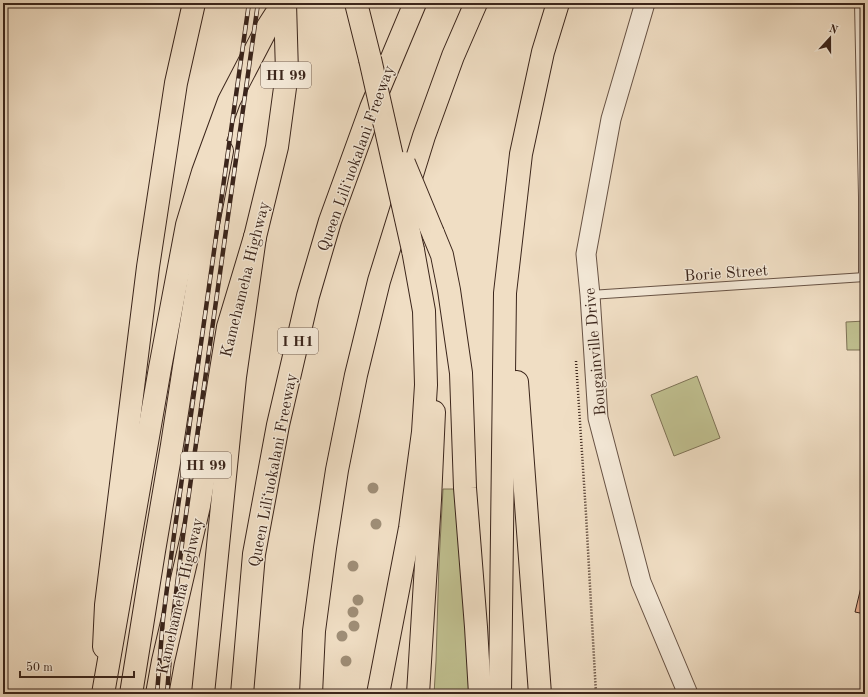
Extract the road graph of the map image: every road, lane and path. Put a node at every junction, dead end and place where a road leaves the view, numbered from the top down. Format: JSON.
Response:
{"nodes":[{"id":1,"x":194,"y":3,"type":"edge"},
{"id":2,"x":284,"y":3,"type":"edge"},
{"id":3,"x":356,"y":3,"type":"edge"},
{"id":4,"x":415,"y":3,"type":"edge"},
{"id":5,"x":476,"y":3,"type":"edge"},
{"id":6,"x":558,"y":3,"type":"edge"},
{"id":7,"x":562,"y":3,"type":"edge"},
{"id":8,"x":645,"y":3,"type":"edge"},
{"id":9,"x":859,"y":3,"type":"edge"},
{"id":10,"x":267,"y":28,"type":"junction"},
{"id":11,"x":382,"y":112,"type":"junction"},
{"id":12,"x":255,"y":237,"type":"junction"},
{"id":13,"x":864,"y":278,"type":"edge"},
{"id":14,"x":422,"y":284,"type":"junction"},
{"id":15,"x":590,"y":295,"type":"junction"},
{"id":16,"x":102,"y":694,"type":"edge"},
{"id":17,"x":130,"y":694,"type":"edge"},
{"id":18,"x":157,"y":694,"type":"edge"},
{"id":19,"x":203,"y":694,"type":"edge"},
{"id":20,"x":242,"y":694,"type":"edge"},
{"id":21,"x":311,"y":694,"type":"edge"},
{"id":22,"x":378,"y":694,"type":"edge"},
{"id":23,"x":418,"y":694,"type":"edge"},
{"id":24,"x":480,"y":694,"type":"edge"},
{"id":25,"x":500,"y":694,"type":"edge"},
{"id":26,"x":540,"y":694,"type":"edge"},
{"id":27,"x":688,"y":694,"type":"edge"}],
"edges":[{"from":1,"to":16,"type":"main road"},
{"from":2,"to":10,"type":"main road"},
{"from":2,"to":12,"type":"main road","name":"Kamehameha Highway","number":"HI 99"},
{"from":3,"to":11,"type":"main road","bridge":true},
{"from":4,"to":20,"type":"main road","name":"Queen Liliʻuokalani Freeway","number":"I H1"},
{"from":5,"to":21,"type":"main road"},
{"from":6,"to":25,"type":"main road"},
{"from":7,"to":26,"type":"main road"},
{"from":8,"to":15,"type":"street","name":"Bougainville Drive"},
{"from":9,"to":13,"type":"lane"},
{"from":10,"to":16,"type":"main road"},
{"from":10,"to":17,"type":"main road"},
{"from":11,"to":14,"type":"main road","bridge":true},
{"from":11,"to":24,"type":"main road","bridge":true},
{"from":12,"to":18,"type":"main road","name":"Kamehameha Highway","number":"HI 99"},
{"from":12,"to":19,"type":"main road"},
{"from":13,"to":15,"type":"lane","name":"Borie Street"},
{"from":14,"to":22,"type":"main road"},
{"from":14,"to":23,"type":"main road"},
{"from":15,"to":27,"type":"street","name":"Bougainville Drive"}]}
